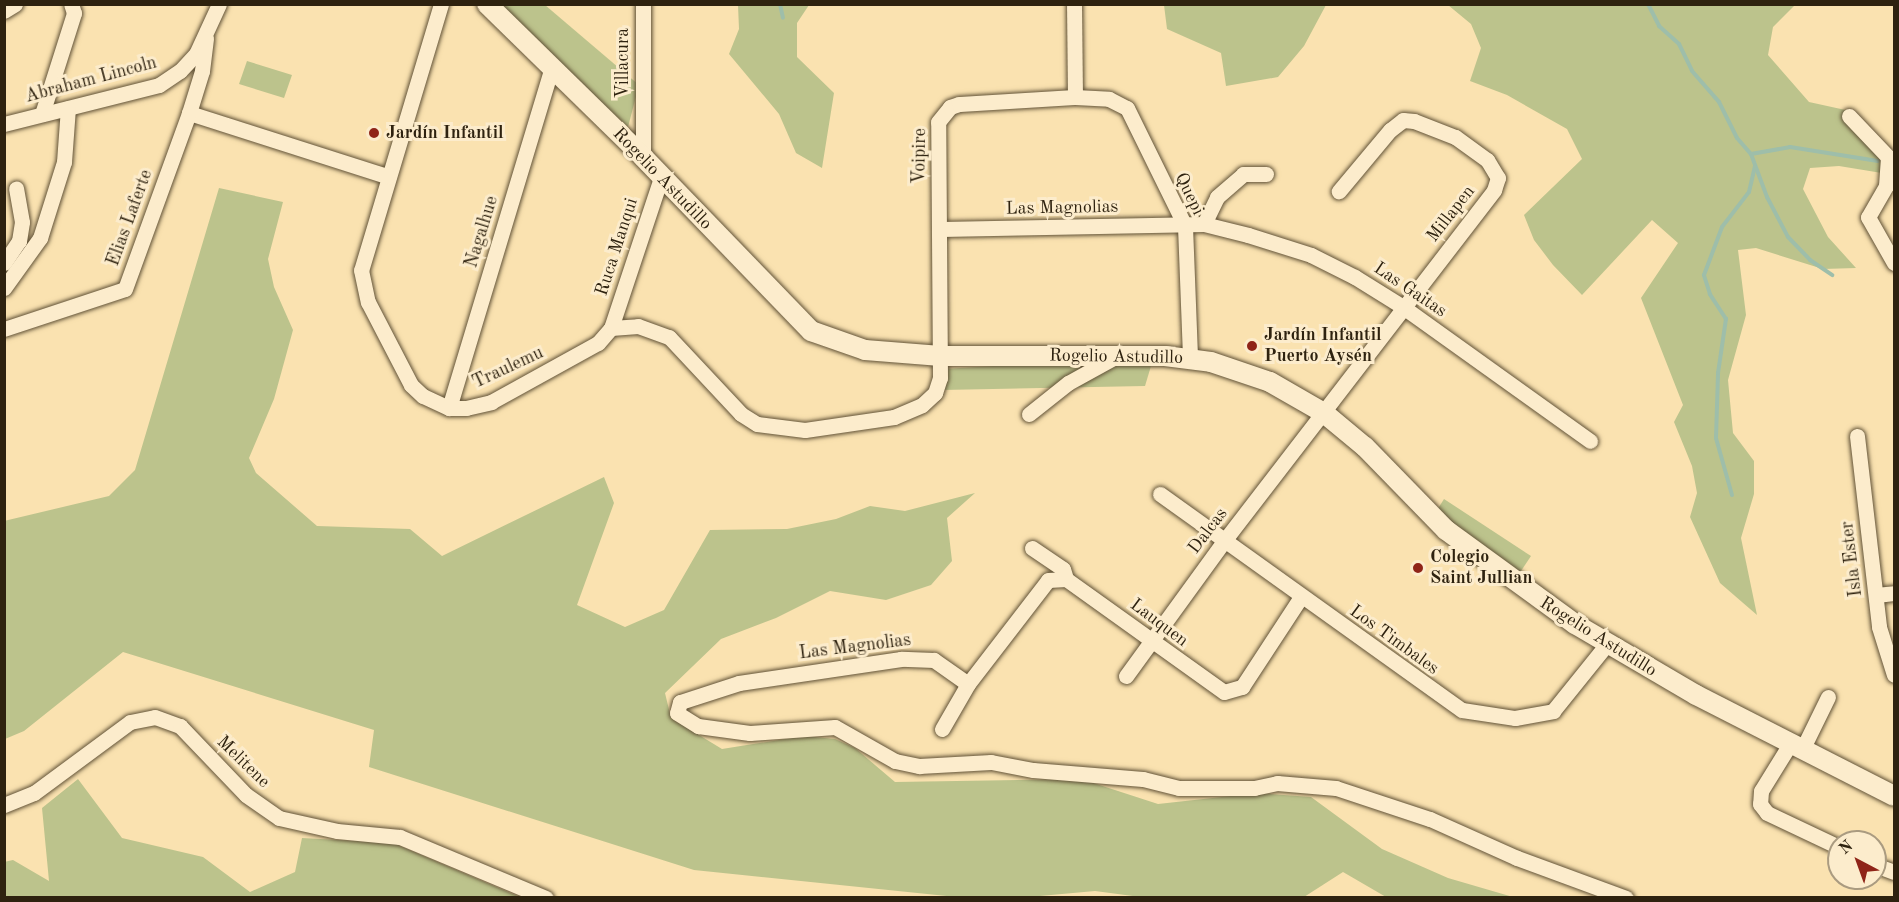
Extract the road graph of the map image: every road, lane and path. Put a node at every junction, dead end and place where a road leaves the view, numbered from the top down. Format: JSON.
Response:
{"nodes":[{"id":1,"x":15,"y":4,"type":"edge"},
{"id":2,"x":70,"y":4,"type":"edge"},
{"id":3,"x":219,"y":4,"type":"edge"},
{"id":4,"x":441,"y":4,"type":"edge"},
{"id":5,"x":487,"y":4,"type":"edge"},
{"id":6,"x":643,"y":4,"type":"edge"},
{"id":7,"x":1074,"y":4,"type":"edge"},
{"id":8,"x":4,"y":11,"type":"edge"},
{"id":9,"x":206,"y":38,"type":"junction"},
{"id":10,"x":552,"y":67,"type":"junction"},
{"id":11,"x":1075,"y":97,"type":"junction"},
{"id":12,"x":68,"y":108,"type":"junction"},
{"id":13,"x":189,"y":113,"type":"junction"},
{"id":14,"x":42,"y":114,"type":"junction"},
{"id":15,"x":1849,"y":116,"type":"dead end"},
{"id":16,"x":4,"y":124,"type":"edge"},
{"id":17,"x":643,"y":157,"type":"junction"},
{"id":18,"x":1266,"y":174,"type":"dead end"},
{"id":19,"x":387,"y":176,"type":"junction"},
{"id":20,"x":661,"y":178,"type":"junction"},
{"id":21,"x":16,"y":189,"type":"dead end"},
{"id":22,"x":1339,"y":191,"type":"dead end"},
{"id":23,"x":1204,"y":224,"type":"junction"},
{"id":24,"x":1185,"y":226,"type":"junction"},
{"id":25,"x":941,"y":230,"type":"junction"},
{"id":26,"x":4,"y":263,"type":"edge"},
{"id":27,"x":1894,"y":263,"type":"edge"},
{"id":28,"x":4,"y":288,"type":"edge"},
{"id":29,"x":1403,"y":307,"type":"junction"},
{"id":30,"x":611,"y":328,"type":"junction"},
{"id":31,"x":4,"y":329,"type":"edge"},
{"id":32,"x":941,"y":356,"type":"junction"},
{"id":33,"x":1115,"y":357,"type":"junction"},
{"id":34,"x":1190,"y":358,"type":"junction"},
{"id":35,"x":449,"y":408,"type":"junction"},
{"id":36,"x":1324,"y":413,"type":"junction"},
{"id":37,"x":1029,"y":414,"type":"dead end"},
{"id":38,"x":1857,"y":436,"type":"dead end"},
{"id":39,"x":1590,"y":441,"type":"dead end"},
{"id":40,"x":1160,"y":494,"type":"dead end"},
{"id":41,"x":1224,"y":541,"type":"junction"},
{"id":42,"x":1032,"y":548,"type":"dead end"},
{"id":43,"x":1066,"y":579,"type":"junction"},
{"id":44,"x":1894,"y":593,"type":"edge"},
{"id":45,"x":1876,"y":595,"type":"junction"},
{"id":46,"x":1301,"y":597,"type":"junction"},
{"id":47,"x":1150,"y":642,"type":"junction"},
{"id":48,"x":1607,"y":645,"type":"junction"},
{"id":49,"x":1894,"y":675,"type":"edge"},
{"id":50,"x":1126,"y":676,"type":"dead end"},
{"id":51,"x":969,"y":684,"type":"junction"},
{"id":52,"x":1828,"y":697,"type":"dead end"},
{"id":53,"x":942,"y":729,"type":"dead end"},
{"id":54,"x":1796,"y":747,"type":"junction"},
{"id":55,"x":1894,"y":796,"type":"edge"},
{"id":56,"x":4,"y":805,"type":"edge"},
{"id":57,"x":1827,"y":841,"type":"edge"},
{"id":58,"x":546,"y":897,"type":"edge"},
{"id":59,"x":1626,"y":897,"type":"edge"}],
"edges":[{"from":1,"to":8,"type":"street"},
{"from":2,"to":14,"type":"street"},
{"from":3,"to":9,"type":"street","name":"Abraham Lincoln"},
{"from":4,"to":19,"type":"street"},
{"from":5,"to":10,"type":"street","name":"Rogelio Astudillo"},
{"from":6,"to":17,"type":"street","name":"Villacura"},
{"from":7,"to":11,"type":"street"},
{"from":9,"to":12,"type":"street","name":"Abraham Lincoln"},
{"from":9,"to":13,"type":"street","name":"Elias Laferte"},
{"from":10,"to":17,"type":"street","name":"Rogelio Astudillo"},
{"from":10,"to":35,"type":"street","name":"Nagalhue"},
{"from":11,"to":24,"type":"street","name":"Quepi"},
{"from":11,"to":25,"type":"street","name":"Voipire"},
{"from":12,"to":14,"type":"street","name":"Abraham Lincoln"},
{"from":12,"to":28,"type":"street"},
{"from":13,"to":19,"type":"street"},
{"from":13,"to":31,"type":"street","name":"Elias Laferte"},
{"from":14,"to":16,"type":"street","name":"Abraham Lincoln"},
{"from":15,"to":27,"type":"street"},
{"from":17,"to":20,"type":"street","name":"Rogelio Astudillo"},
{"from":18,"to":23,"type":"street"},
{"from":19,"to":35,"type":"street"},
{"from":20,"to":30,"type":"street","name":"Ruca Manqui"},
{"from":20,"to":32,"type":"street","name":"Rogelio Astudillo"},
{"from":21,"to":26,"type":"street"},
{"from":22,"to":29,"type":"street","name":"Millapen"},
{"from":23,"to":24,"type":"street","name":"Las Gaitas"},
{"from":23,"to":29,"type":"street","name":"Las Gaitas"},
{"from":24,"to":25,"type":"street","name":"Las Magnolias"},
{"from":24,"to":34,"type":"street","name":"Quepi"},
{"from":25,"to":32,"type":"street","name":"Voipire"},
{"from":29,"to":36,"type":"street","name":"Millapen"},
{"from":29,"to":39,"type":"street","name":"Las Gaitas"},
{"from":30,"to":32,"type":"street"},
{"from":30,"to":35,"type":"street","name":"Traulemu"},
{"from":32,"to":33,"type":"street","name":"Rogelio Astudillo"},
{"from":33,"to":34,"type":"street","name":"Rogelio Astudillo"},
{"from":33,"to":37,"type":"street"},
{"from":34,"to":36,"type":"street","name":"Rogelio Astudillo"},
{"from":36,"to":41,"type":"street","name":"Dalcas"},
{"from":36,"to":48,"type":"street","name":"Rogelio Astudillo"},
{"from":38,"to":45,"type":"street","name":"Isla Ester"},
{"from":40,"to":41,"type":"street","name":"Los Timbales"},
{"from":41,"to":46,"type":"street","name":"Los Timbales"},
{"from":41,"to":47,"type":"street","name":"Dalcas"},
{"from":42,"to":43,"type":"street","name":"Lauquen"},
{"from":43,"to":47,"type":"street","name":"Lauquen"},
{"from":43,"to":51,"type":"street"},
{"from":44,"to":45,"type":"street"},
{"from":45,"to":49,"type":"street","name":"Isla Ester"},
{"from":46,"to":47,"type":"street","name":"Lauquen"},
{"from":46,"to":48,"type":"street","name":"Los Timbales"},
{"from":47,"to":50,"type":"street","name":"Dalcas"},
{"from":48,"to":54,"type":"street","name":"Rogelio Astudillo"},
{"from":51,"to":53,"type":"street"},
{"from":51,"to":59,"type":"street","name":"Las Magnolias"},
{"from":52,"to":54,"type":"street"},
{"from":54,"to":55,"type":"street","name":"Rogelio Astudillo"},
{"from":54,"to":57,"type":"street"},
{"from":56,"to":58,"type":"street","name":"Melitene"}]}
